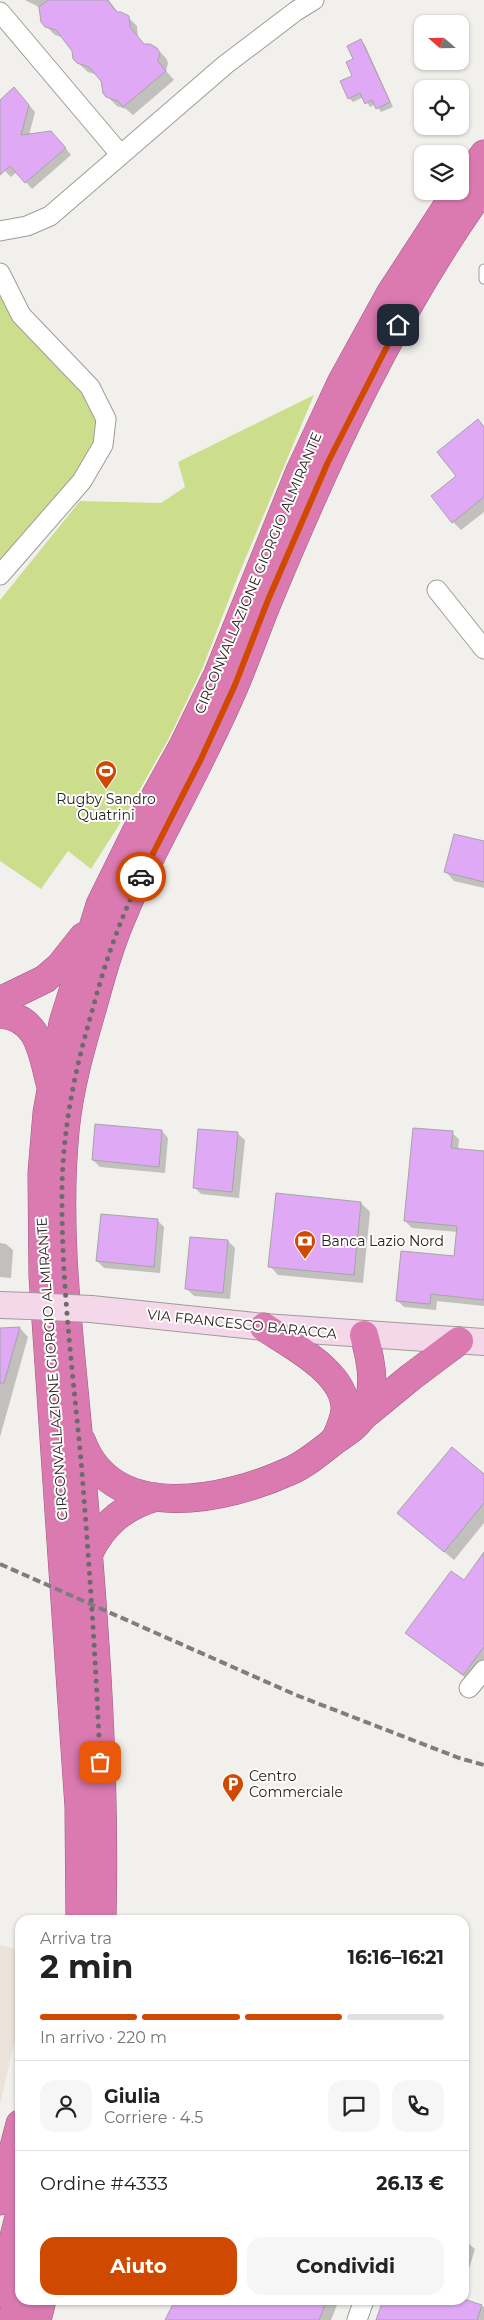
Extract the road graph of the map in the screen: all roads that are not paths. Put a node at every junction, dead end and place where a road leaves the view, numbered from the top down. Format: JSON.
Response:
{"nodes":[{"id":1,"x":314,"y":0,"type":"edge"},
{"id":2,"x":291,"y":6,"type":"edge"},
{"id":3,"x":0,"y":12,"type":"edge"},
{"id":4,"x":120,"y":154,"type":"junction"},
{"id":5,"x":484,"y":154,"type":"edge"},
{"id":6,"x":469,"y":175,"type":"edge"},
{"id":7,"x":484,"y":187,"type":"edge"},
{"id":8,"x":452,"y":200,"type":"edge"},
{"id":9,"x":0,"y":231,"type":"edge"},
{"id":10,"x":484,"y":269,"type":"edge"},
{"id":11,"x":0,"y":273,"type":"edge"},
{"id":12,"x":484,"y":279,"type":"edge"},
{"id":13,"x":0,"y":575,"type":"edge"},
{"id":14,"x":437,"y":590,"type":"dead end"},
{"id":15,"x":484,"y":649,"type":"edge"},
{"id":16,"x":100,"y":904,"type":"junction"},
{"id":17,"x":0,"y":1001,"type":"edge"},
{"id":18,"x":0,"y":1014,"type":"edge"},
{"id":19,"x":51,"y":1089,"type":"junction"},
{"id":20,"x":0,"y":1305,"type":"edge"},
{"id":21,"x":264,"y":1327,"type":"junction"},
{"id":22,"x":364,"y":1336,"type":"junction"},
{"id":23,"x":472,"y":1342,"type":"edge"},
{"id":24,"x":352,"y":1409,"type":"junction"},
{"id":25,"x":78,"y":1423,"type":"junction"},
{"id":26,"x":156,"y":1498,"type":"junction"},
{"id":27,"x":89,"y":1553,"type":"junction"},
{"id":28,"x":484,"y":1670,"type":"edge"},
{"id":29,"x":469,"y":1688,"type":"dead end"},
{"id":30,"x":85,"y":1915,"type":"edge"},
{"id":31,"x":85,"y":1915,"type":"edge"},
{"id":32,"x":15,"y":2143,"type":"edge"},
{"id":33,"x":0,"y":2201,"type":"edge"},
{"id":34,"x":15,"y":2233,"type":"edge"},
{"id":35,"x":0,"y":2292,"type":"edge"},
{"id":36,"x":16,"y":2305,"type":"edge"},
{"id":37,"x":41,"y":2305,"type":"edge"},
{"id":38,"x":362,"y":2305,"type":"edge"},
{"id":39,"x":12,"y":2320,"type":"edge"},
{"id":40,"x":37,"y":2320,"type":"edge"},
{"id":41,"x":357,"y":2320,"type":"edge"}],
"edges":[{"from":1,"to":2,"type":"street"},
{"from":2,"to":4,"type":"street"},
{"from":3,"to":4,"type":"street"},
{"from":4,"to":9,"type":"street"},
{"from":5,"to":6,"type":"highway"},
{"from":7,"to":25,"type":"highway","name":"CIRCONVALLAZIONE GIORGIO ALMIRANTE"},
{"from":8,"to":16,"type":"highway","name":"CIRCONVALLAZIONE GIORGIO ALMIRANTE"},
{"from":10,"to":12,"type":"lane"},
{"from":11,"to":13,"type":"street"},
{"from":14,"to":15,"type":"street"},
{"from":16,"to":17,"type":"highway"},
{"from":16,"to":19,"type":"highway","name":"CIRCONVALLAZIONE GIORGIO ALMIRANTE"},
{"from":18,"to":19,"type":"highway"},
{"from":19,"to":30,"type":"highway","name":"CIRCONVALLAZIONE GIORGIO ALMIRANTE"},
{"from":20,"to":21,"type":"main road","name":"VIA FRANCESCO BARACCA","bridge":true},
{"from":21,"to":22,"type":"main road","name":"VIA FRANCESCO BARACCA"},
{"from":21,"to":24,"type":"highway"},
{"from":22,"to":23,"type":"main road","name":"VIA FRANCESCO BARACCA"},
{"from":22,"to":24,"type":"highway"},
{"from":23,"to":24,"type":"highway"},
{"from":24,"to":26,"type":"highway"},
{"from":25,"to":26,"type":"highway"},
{"from":25,"to":27,"type":"highway","name":"CIRCONVALLAZIONE GIORGIO ALMIRANTE"},
{"from":26,"to":27,"type":"highway"},
{"from":27,"to":31,"type":"highway","name":"CIRCONVALLAZIONE GIORGIO ALMIRANTE"},
{"from":28,"to":29,"type":"street"},
{"from":32,"to":33,"type":"highway"},
{"from":34,"to":35,"type":"highway"},
{"from":36,"to":39,"type":"highway"},
{"from":37,"to":40,"type":"highway"},
{"from":38,"to":41,"type":"street"}]}
